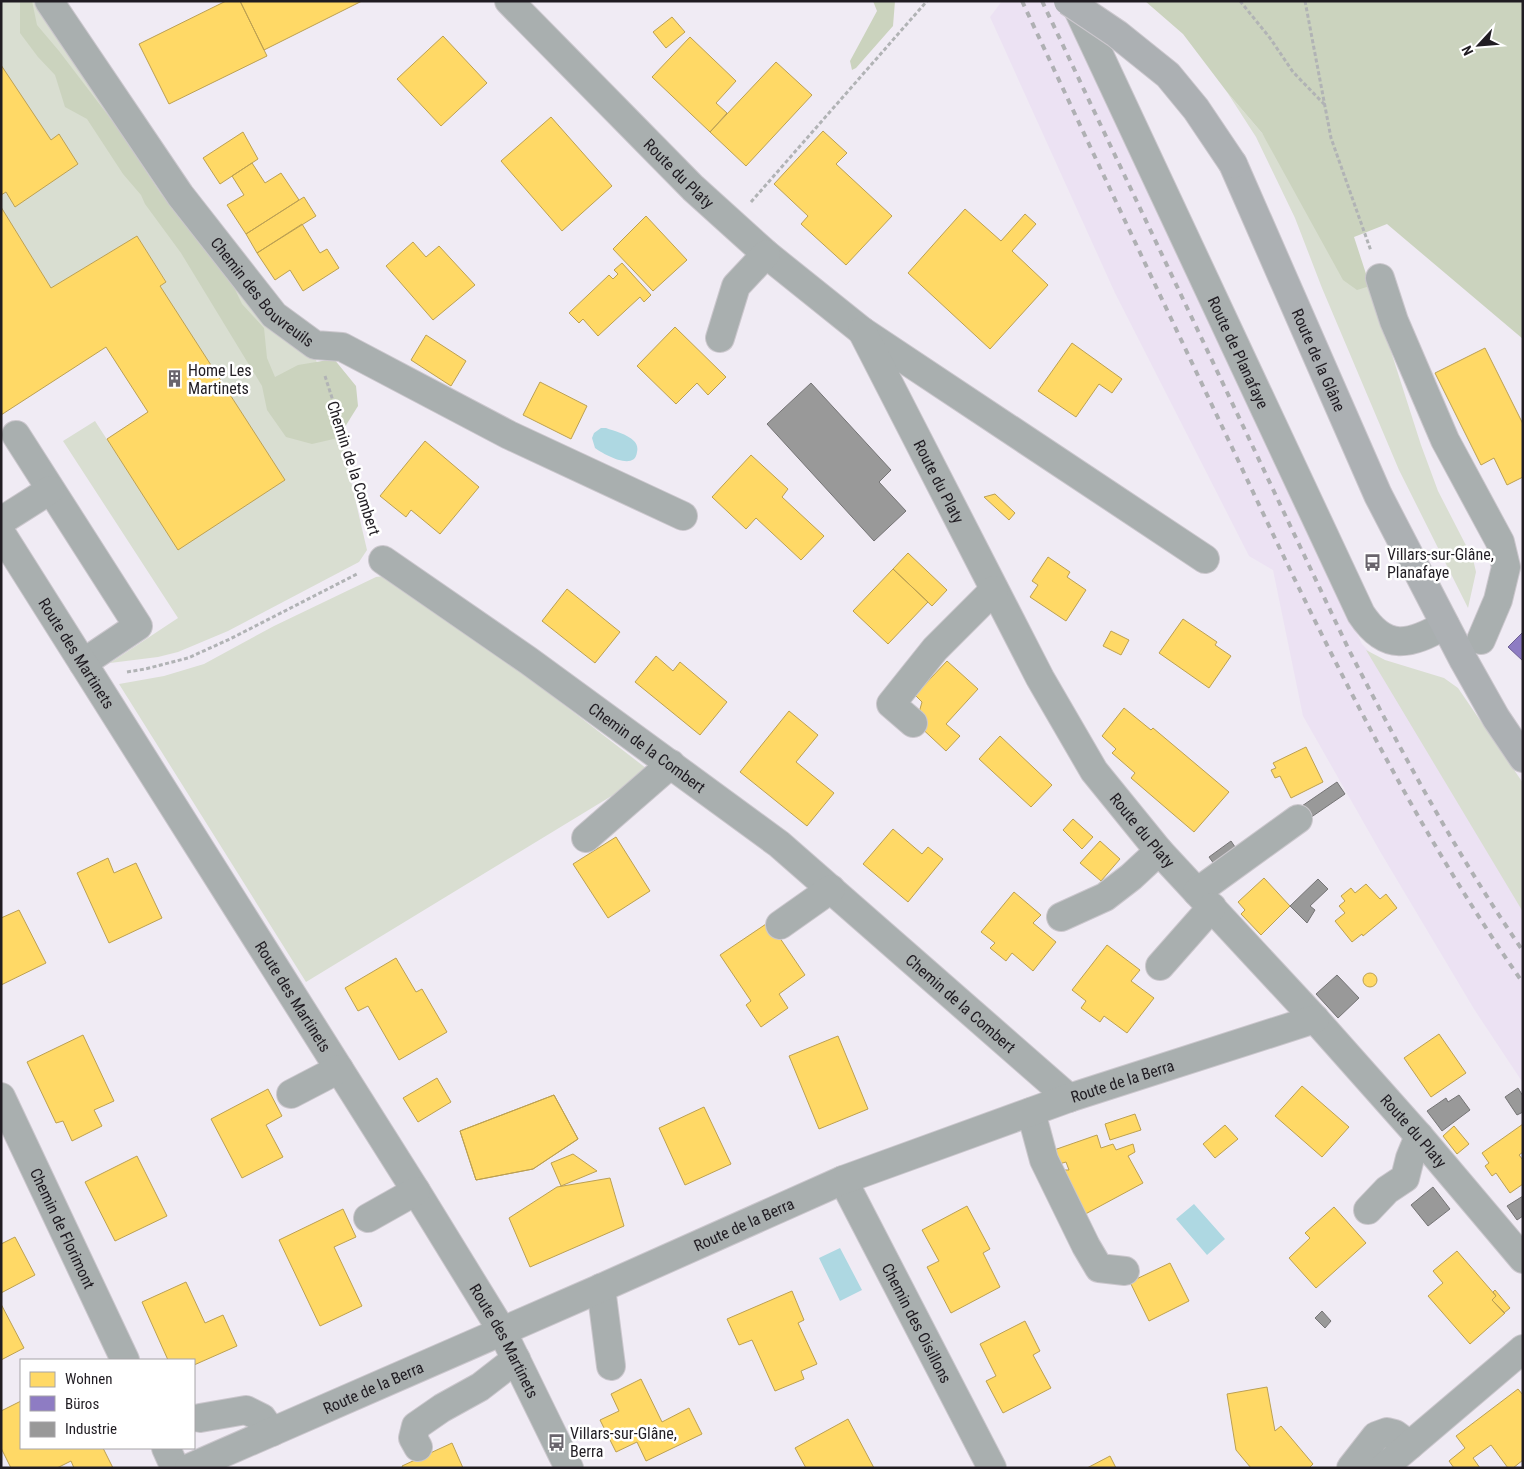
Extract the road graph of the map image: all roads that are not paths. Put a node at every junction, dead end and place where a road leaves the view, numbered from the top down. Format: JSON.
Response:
{"nodes":[{"id":1,"x":49,"y":1,"type":"edge"},
{"id":2,"x":509,"y":1,"type":"edge"},
{"id":3,"x":1068,"y":1,"type":"edge"},
{"id":4,"x":1074,"y":1,"type":"edge"},
{"id":5,"x":766,"y":254,"type":"junction"},
{"id":6,"x":1380,"y":278,"type":"road end"},
{"id":7,"x":862,"y":331,"type":"junction"},
{"id":8,"x":720,"y":338,"type":"dead end"},
{"id":9,"x":16,"y":435,"type":"dead end"},
{"id":10,"x":50,"y":490,"type":"junction"},
{"id":11,"x":683,"y":516,"type":"dead end"},
{"id":12,"x":1,"y":521,"type":"edge"},
{"id":13,"x":1,"y":533,"type":"edge"},
{"id":14,"x":1205,"y":559,"type":"dead end"},
{"id":15,"x":384,"y":560,"type":"road end"},
{"id":16,"x":994,"y":590,"type":"junction"},
{"id":17,"x":1445,"y":625,"type":"junction"},
{"id":18,"x":1481,"y":640,"type":"dead end"},
{"id":19,"x":88,"y":670,"type":"junction"},
{"id":20,"x":913,"y":723,"type":"dead end"},
{"id":21,"x":1523,"y":758,"type":"edge"},
{"id":22,"x":671,"y":764,"type":"junction"},
{"id":23,"x":1298,"y":819,"type":"dead end"},
{"id":24,"x":586,"y":838,"type":"dead end"},
{"id":25,"x":1160,"y":851,"type":"junction"},
{"id":26,"x":831,"y":889,"type":"junction"},
{"id":27,"x":1204,"y":899,"type":"junction"},
{"id":28,"x":1061,"y":916,"type":"dead end"},
{"id":29,"x":780,"y":925,"type":"dead end"},
{"id":30,"x":1160,"y":966,"type":"dead end"},
{"id":31,"x":1315,"y":1019,"type":"junction"},
{"id":32,"x":339,"y":1069,"type":"junction"},
{"id":33,"x":291,"y":1094,"type":"dead end"},
{"id":34,"x":1,"y":1097,"type":"edge"},
{"id":35,"x":1069,"y":1098,"type":"junction"},
{"id":36,"x":1031,"y":1112,"type":"junction"},
{"id":37,"x":1420,"y":1136,"type":"junction"},
{"id":38,"x":843,"y":1180,"type":"junction"},
{"id":39,"x":416,"y":1191,"type":"junction"},
{"id":40,"x":1368,"y":1210,"type":"dead end"},
{"id":41,"x":368,"y":1218,"type":"dead end"},
{"id":42,"x":1523,"y":1260,"type":"edge"},
{"id":43,"x":1125,"y":1271,"type":"dead end"},
{"id":44,"x":601,"y":1288,"type":"junction"},
{"id":45,"x":502,"y":1332,"type":"junction"},
{"id":46,"x":1523,"y":1349,"type":"edge"},
{"id":47,"x":125,"y":1359,"type":"edge"},
{"id":48,"x":516,"y":1359,"type":"junction"},
{"id":49,"x":610,"y":1366,"type":"dead end"},
{"id":50,"x":200,"y":1418,"type":"dead end"},
{"id":51,"x":272,"y":1432,"type":"junction"},
{"id":52,"x":1410,"y":1445,"type":"junction"},
{"id":53,"x":418,"y":1448,"type":"dead end"},
{"id":54,"x":166,"y":1449,"type":"edge"},
{"id":55,"x":175,"y":1468,"type":"edge"},
{"id":56,"x":189,"y":1468,"type":"edge"},
{"id":57,"x":569,"y":1468,"type":"edge"},
{"id":58,"x":992,"y":1468,"type":"edge"},
{"id":59,"x":1351,"y":1468,"type":"edge"},
{"id":60,"x":1383,"y":1468,"type":"edge"}],
"edges":[{"from":1,"to":11,"type":"street","name":"Chemin des Bouvreuils"},
{"from":2,"to":5,"type":"street","name":"Route du Platy"},
{"from":3,"to":17,"type":"main road","name":"Route de la Glâne","bridge":true},
{"from":4,"to":17,"type":"street","name":"Route de Planafaye"},
{"from":5,"to":7,"type":"street","name":"Route du Platy"},
{"from":5,"to":8,"type":"street"},
{"from":6,"to":18,"type":"street"},
{"from":7,"to":14,"type":"street","name":"Route du Platy"},
{"from":7,"to":16,"type":"street","name":"Route du Platy"},
{"from":9,"to":10,"type":"street"},
{"from":10,"to":12,"type":"street"},
{"from":10,"to":19,"type":"street"},
{"from":13,"to":19,"type":"street","name":"Route des Martinets"},
{"from":15,"to":22,"type":"street","name":"Chemin de la Combert"},
{"from":16,"to":20,"type":"street"},
{"from":16,"to":25,"type":"street","name":"Route du Platy"},
{"from":17,"to":21,"type":"main road","name":"Route de la Glâne"},
{"from":19,"to":32,"type":"street","name":"Route des Martinets"},
{"from":22,"to":24,"type":"street"},
{"from":22,"to":26,"type":"street","name":"Chemin de la Combert"},
{"from":23,"to":27,"type":"street"},
{"from":25,"to":27,"type":"street","name":"Route du Platy"},
{"from":25,"to":28,"type":"street"},
{"from":26,"to":29,"type":"street"},
{"from":26,"to":35,"type":"street","name":"Chemin de la Combert"},
{"from":27,"to":30,"type":"street"},
{"from":27,"to":31,"type":"street","name":"Route du Platy"},
{"from":31,"to":35,"type":"street","name":"Route de la Berra"},
{"from":31,"to":37,"type":"street","name":"Route du Platy"},
{"from":32,"to":33,"type":"street"},
{"from":32,"to":39,"type":"street","name":"Route des Martinets"},
{"from":34,"to":47,"type":"street","name":"Chemin de Florimont"},
{"from":35,"to":36,"type":"street","name":"Route de la Berra"},
{"from":36,"to":38,"type":"street","name":"Route de la Berra"},
{"from":36,"to":43,"type":"street"},
{"from":37,"to":40,"type":"street"},
{"from":37,"to":42,"type":"street","name":"Route du Platy"},
{"from":38,"to":44,"type":"street","name":"Route de la Berra"},
{"from":38,"to":58,"type":"street","name":"Chemin des Oisillons"},
{"from":39,"to":41,"type":"street"},
{"from":39,"to":45,"type":"street","name":"Route des Martinets"},
{"from":44,"to":45,"type":"street","name":"Route de la Berra"},
{"from":44,"to":49,"type":"street"},
{"from":45,"to":48,"type":"street","name":"Route des Martinets"},
{"from":45,"to":51,"type":"street","name":"Route de la Berra"},
{"from":46,"to":52,"type":"street"},
{"from":48,"to":53,"type":"street"},
{"from":48,"to":57,"type":"street","name":"Route des Martinets"},
{"from":50,"to":51,"type":"street"},
{"from":51,"to":56,"type":"street","name":"Route de la Berra"},
{"from":52,"to":59,"type":"street"},
{"from":52,"to":60,"type":"street"},
{"from":54,"to":55,"type":"street"}]}
